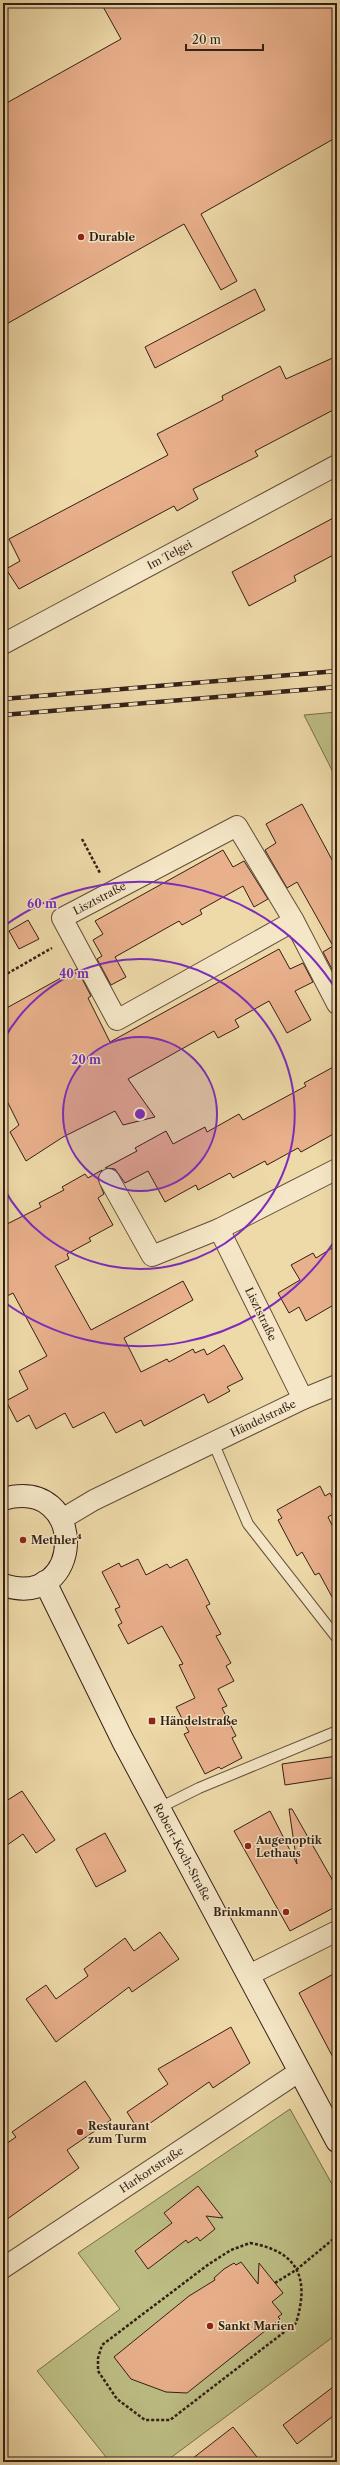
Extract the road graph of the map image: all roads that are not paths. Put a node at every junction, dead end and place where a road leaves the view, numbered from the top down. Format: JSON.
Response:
{"nodes":[{"id":1,"x":337,"y":465,"type":"edge"},
{"id":2,"x":3,"y":644,"type":"edge"},
{"id":3,"x":294,"y":921,"type":"junction"},
{"id":4,"x":337,"y":1004,"type":"edge"},
{"id":5,"x":337,"y":1169,"type":"edge"},
{"id":6,"x":109,"y":1179,"type":"dead end"},
{"id":7,"x":219,"y":1228,"type":"junction"},
{"id":8,"x":337,"y":1385,"type":"edge"},
{"id":9,"x":303,"y":1399,"type":"junction"},
{"id":10,"x":213,"y":1442,"type":"junction"},
{"id":11,"x":3,"y":1499,"type":"edge"},
{"id":12,"x":62,"y":1519,"type":"junction"},
{"id":13,"x":45,"y":1582,"type":"junction"},
{"id":14,"x":3,"y":1585,"type":"edge"},
{"id":15,"x":337,"y":1638,"type":"edge"},
{"id":16,"x":337,"y":1731,"type":"edge"},
{"id":17,"x":159,"y":1808,"type":"junction"},
{"id":18,"x":337,"y":1931,"type":"edge"},
{"id":19,"x":249,"y":1975,"type":"junction"},
{"id":20,"x":300,"y":2071,"type":"junction"},
{"id":21,"x":337,"y":2141,"type":"edge"},
{"id":22,"x":3,"y":2268,"type":"edge"}],
"edges":[{"from":1,"to":2,"type":"street","name":"Im Telgei"},
{"from":3,"to":3,"type":"street","name":"Lisztstraße"},
{"from":3,"to":4,"type":"street","name":"Lisztstraße"},
{"from":5,"to":7,"type":"street"},
{"from":6,"to":7,"type":"street"},
{"from":7,"to":9,"type":"street","name":"Lisztstraße"},
{"from":8,"to":9,"type":"street","name":"Händelstraße"},
{"from":9,"to":10,"type":"street","name":"Händelstraße"},
{"from":10,"to":12,"type":"street","name":"Händelstraße"},
{"from":10,"to":15,"type":"lane"},
{"from":11,"to":12,"type":"main road"},
{"from":12,"to":13,"type":"main road"},
{"from":13,"to":14,"type":"main road"},
{"from":13,"to":17,"type":"main road","name":"Robert-Koch-Straße"},
{"from":16,"to":17,"type":"lane"},
{"from":17,"to":19,"type":"main road","name":"Robert-Koch-Straße"},
{"from":18,"to":19,"type":"street"},
{"from":19,"to":20,"type":"main road","name":"Robert-Koch-Straße"},
{"from":20,"to":21,"type":"main road","name":"Robert-Koch-Straße"},
{"from":20,"to":22,"type":"street","name":"Harkortstraße"}]}
